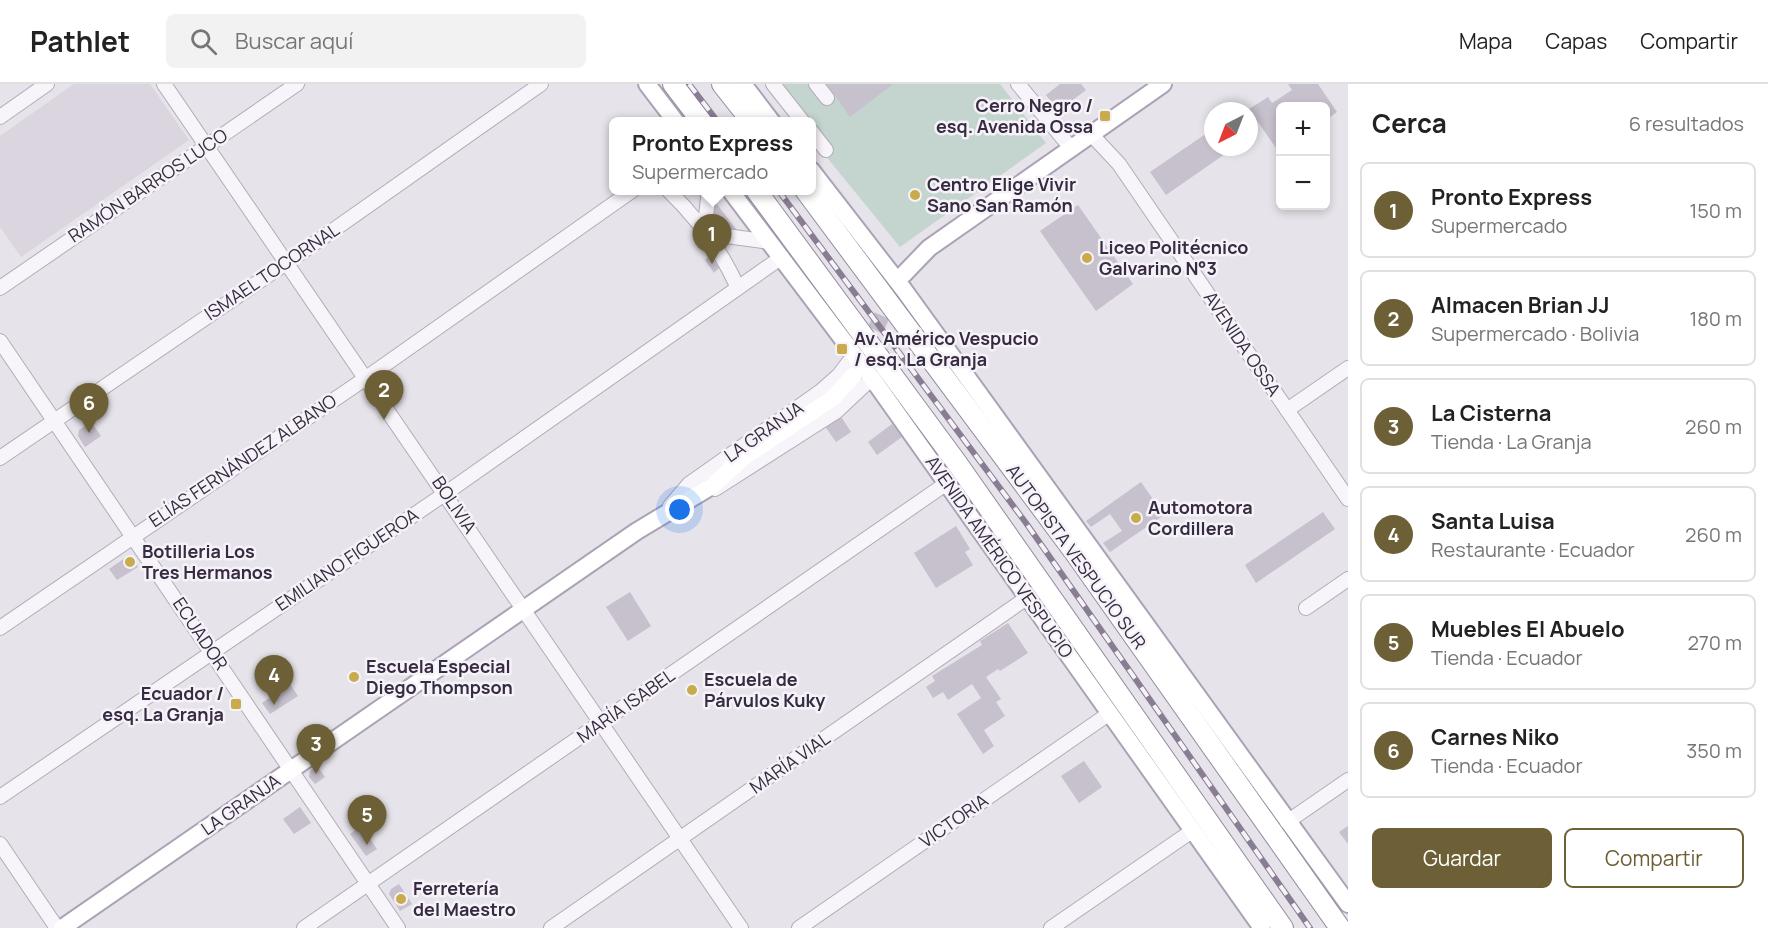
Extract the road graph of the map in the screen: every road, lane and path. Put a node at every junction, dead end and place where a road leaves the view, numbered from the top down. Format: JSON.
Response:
{"nodes":[{"id":1,"x":47,"y":84,"type":"edge"},
{"id":2,"x":165,"y":84,"type":"edge"},
{"id":3,"x":297,"y":84,"type":"edge"},
{"id":4,"x":541,"y":84,"type":"edge"},
{"id":5,"x":646,"y":84,"type":"edge"},
{"id":6,"x":673,"y":84,"type":"edge"},
{"id":7,"x":722,"y":84,"type":"edge"},
{"id":8,"x":743,"y":84,"type":"edge"},
{"id":9,"x":773,"y":84,"type":"edge"},
{"id":10,"x":816,"y":84,"type":"edge"},
{"id":11,"x":1018,"y":84,"type":"edge"},
{"id":12,"x":1163,"y":84,"type":"edge"},
{"id":13,"x":827,"y":98,"type":"dead end"},
{"id":14,"x":0,"y":117,"type":"edge"},
{"id":15,"x":672,"y":117,"type":"edge"},
{"id":16,"x":698,"y":117,"type":"edge"},
{"id":17,"x":748,"y":117,"type":"edge"},
{"id":18,"x":768,"y":117,"type":"edge"},
{"id":19,"x":799,"y":117,"type":"edge"},
{"id":20,"x":1091,"y":134,"type":"junction"},
{"id":21,"x":816,"y":137,"type":"edge"},
{"id":22,"x":207,"y":146,"type":"junction"},
{"id":23,"x":1071,"y":148,"type":"junction"},
{"id":24,"x":826,"y":150,"type":"dead end"},
{"id":25,"x":816,"y":176,"type":"edge"},
{"id":26,"x":626,"y":195,"type":"edge"},
{"id":27,"x":673,"y":195,"type":"edge"},
{"id":28,"x":708,"y":195,"type":"edge"},
{"id":29,"x":734,"y":195,"type":"edge"},
{"id":30,"x":760,"y":195,"type":"edge"},
{"id":31,"x":809,"y":195,"type":"edge"},
{"id":32,"x":704,"y":233,"type":"junction"},
{"id":33,"x":770,"y":242,"type":"junction"},
{"id":34,"x":782,"y":257,"type":"junction"},
{"id":35,"x":287,"y":262,"type":"junction"},
{"id":36,"x":904,"y":282,"type":"junction"},
{"id":37,"x":0,"y":288,"type":"edge"},
{"id":38,"x":738,"y":288,"type":"junction"},
{"id":39,"x":0,"y":341,"type":"edge"},
{"id":40,"x":854,"y":355,"type":"junction"},
{"id":41,"x":1348,"y":368,"type":"edge"},
{"id":42,"x":854,"y":375,"type":"dead end"},
{"id":43,"x":366,"y":378,"type":"junction"},
{"id":44,"x":872,"y":378,"type":"junction"},
{"id":45,"x":1287,"y":410,"type":"junction"},
{"id":46,"x":54,"y":420,"type":"junction"},
{"id":47,"x":0,"y":458,"type":"edge"},
{"id":48,"x":740,"y":461,"type":"junction"},
{"id":49,"x":947,"y":483,"type":"junction"},
{"id":50,"x":446,"y":493,"type":"junction"},
{"id":51,"x":1348,"y":499,"type":"edge"},
{"id":52,"x":689,"y":502,"type":"junction"},
{"id":53,"x":670,"y":506,"type":"junction"},
{"id":54,"x":657,"y":518,"type":"junction"},
{"id":55,"x":133,"y":536,"type":"junction"},
{"id":56,"x":1348,"y":579,"type":"edge"},
{"id":57,"x":1028,"y":597,"type":"junction"},
{"id":58,"x":524,"y":608,"type":"junction"},
{"id":59,"x":1306,"y":608,"type":"dead end"},
{"id":60,"x":0,"y":628,"type":"edge"},
{"id":61,"x":211,"y":651,"type":"junction"},
{"id":62,"x":1110,"y":713,"type":"junction"},
{"id":63,"x":602,"y":723,"type":"junction"},
{"id":64,"x":291,"y":770,"type":"junction"},
{"id":65,"x":1348,"y":780,"type":"edge"},
{"id":66,"x":0,"y":798,"type":"edge"},
{"id":67,"x":1287,"y":822,"type":"junction"},
{"id":68,"x":1192,"y":831,"type":"junction"},
{"id":69,"x":680,"y":839,"type":"junction"},
{"id":70,"x":0,"y":844,"type":"edge"},
{"id":71,"x":368,"y":884,"type":"junction"},
{"id":72,"x":1348,"y":904,"type":"edge"},
{"id":73,"x":57,"y":928,"type":"edge"},
{"id":74,"x":62,"y":928,"type":"edge"},
{"id":75,"x":304,"y":928,"type":"edge"},
{"id":76,"x":398,"y":928,"type":"edge"},
{"id":77,"x":551,"y":928,"type":"edge"},
{"id":78,"x":741,"y":928,"type":"edge"},
{"id":79,"x":799,"y":928,"type":"edge"},
{"id":80,"x":1051,"y":928,"type":"edge"},
{"id":81,"x":1262,"y":928,"type":"edge"},
{"id":82,"x":1283,"y":928,"type":"edge"},
{"id":83,"x":1340,"y":928,"type":"edge"}],
"edges":[{"from":1,"to":14,"type":"street"},
{"from":2,"to":22,"type":"street","name":"BOLIVIA"},
{"from":3,"to":22,"type":"street","name":"RAMÓN BARROS LUCO"},
{"from":4,"to":35,"type":"street","name":"ISMAEL TOCORNAL"},
{"from":5,"to":15,"type":"main road"},
{"from":6,"to":16,"type":"highway"},
{"from":7,"to":17,"type":"highway"},
{"from":8,"to":18,"type":"main road"},
{"from":9,"to":19,"type":"street"},
{"from":10,"to":13,"type":"street"},
{"from":11,"to":23,"type":"street"},
{"from":12,"to":20,"type":"main road"},
{"from":20,"to":23,"type":"main road"},
{"from":20,"to":45,"type":"street","name":"AVENIDA OSSA"},
{"from":21,"to":24,"type":"street"},
{"from":22,"to":35,"type":"street","name":"BOLIVIA"},
{"from":22,"to":37,"type":"street","name":"RAMÓN BARROS LUCO"},
{"from":23,"to":36,"type":"main road"},
{"from":25,"to":36,"type":"main road"},
{"from":26,"to":43,"type":"street","name":"ELÍAS FERNÁNDEZ ALBANO"},
{"from":27,"to":32,"type":"street"},
{"from":28,"to":32,"type":"street"},
{"from":29,"to":33,"type":"main road","name":"AVENIDA AMÉRICO VESPUCIO"},
{"from":30,"to":82,"type":"highway"},
{"from":31,"to":83,"type":"highway","name":"AUTOPISTA VESPUCIO SUR"},
{"from":32,"to":33,"type":"street"},
{"from":32,"to":38,"type":"street"},
{"from":33,"to":34,"type":"main road","name":"AVENIDA AMÉRICO VESPUCIO"},
{"from":34,"to":38,"type":"street","name":"EMILIANO FIGUEROA"},
{"from":34,"to":40,"type":"main road","name":"AVENIDA AMÉRICO VESPUCIO"},
{"from":35,"to":43,"type":"street","name":"BOLIVIA"},
{"from":35,"to":46,"type":"street","name":"ISMAEL TOCORNAL"},
{"from":36,"to":67,"type":"main road"},
{"from":38,"to":50,"type":"street","name":"EMILIANO FIGUEROA"},
{"from":39,"to":46,"type":"street","name":"ECUADOR"},
{"from":40,"to":44,"type":"main road","name":"AVENIDA AMÉRICO VESPUCIO"},
{"from":40,"to":53,"type":"street","name":"LA GRANJA"},
{"from":41,"to":45,"type":"street"},
{"from":42,"to":48,"type":"main road","name":"LA GRANJA"},
{"from":43,"to":50,"type":"street","name":"BOLIVIA"},
{"from":43,"to":55,"type":"street","name":"ELÍAS FERNÁNDEZ ALBANO"},
{"from":44,"to":49,"type":"main road","name":"AVENIDA AMÉRICO VESPUCIO"},
{"from":44,"to":52,"type":"street","name":"LA GRANJA"},
{"from":45,"to":51,"type":"street","name":"AVENIDA OSSA"},
{"from":46,"to":47,"type":"street","name":"ISMAEL TOCORNAL"},
{"from":46,"to":55,"type":"street","name":"ECUADOR"},
{"from":48,"to":52,"type":"main road","name":"LA GRANJA"},
{"from":48,"to":53,"type":"main road","name":"LA GRANJA"},
{"from":49,"to":57,"type":"main road","name":"AVENIDA AMÉRICO VESPUCIO"},
{"from":49,"to":63,"type":"street","name":"MARÍA ISABEL"},
{"from":50,"to":58,"type":"street","name":"BOLIVIA"},
{"from":50,"to":61,"type":"street","name":"EMILIANO FIGUEROA"},
{"from":52,"to":54,"type":"main road","name":"LA GRANJA"},
{"from":53,"to":54,"type":"main road","name":"LA GRANJA"},
{"from":54,"to":58,"type":"main road","name":"LA GRANJA"},
{"from":55,"to":60,"type":"street","name":"ELÍAS FERNÁNDEZ ALBANO"},
{"from":55,"to":61,"type":"street","name":"ECUADOR"},
{"from":56,"to":59,"type":"street"},
{"from":57,"to":62,"type":"main road","name":"AVENIDA AMÉRICO VESPUCIO"},
{"from":57,"to":69,"type":"street","name":"MARÍA VIAL"},
{"from":58,"to":63,"type":"street","name":"BOLIVIA"},
{"from":58,"to":64,"type":"main road","name":"LA GRANJA"},
{"from":61,"to":64,"type":"street","name":"ECUADOR"},
{"from":61,"to":66,"type":"street","name":"EMILIANO FIGUEROA"},
{"from":62,"to":68,"type":"main road","name":"AVENIDA AMÉRICO VESPUCIO"},
{"from":62,"to":79,"type":"street","name":"VICTORIA"},
{"from":63,"to":69,"type":"street","name":"BOLIVIA"},
{"from":63,"to":71,"type":"street","name":"MARÍA ISABEL"},
{"from":64,"to":71,"type":"street","name":"ECUADOR"},
{"from":64,"to":74,"type":"main road","name":"LA GRANJA"},
{"from":65,"to":67,"type":"street"},
{"from":67,"to":72,"type":"main road"},
{"from":68,"to":80,"type":"street"},
{"from":68,"to":81,"type":"main road","name":"AVENIDA AMÉRICO VESPUCIO"},
{"from":69,"to":77,"type":"street","name":"MARÍA VIAL"},
{"from":69,"to":78,"type":"street","name":"BOLIVIA"},
{"from":70,"to":73,"type":"street"},
{"from":71,"to":75,"type":"street","name":"MARÍA ISABEL"},
{"from":71,"to":76,"type":"street","name":"ECUADOR"}]}
